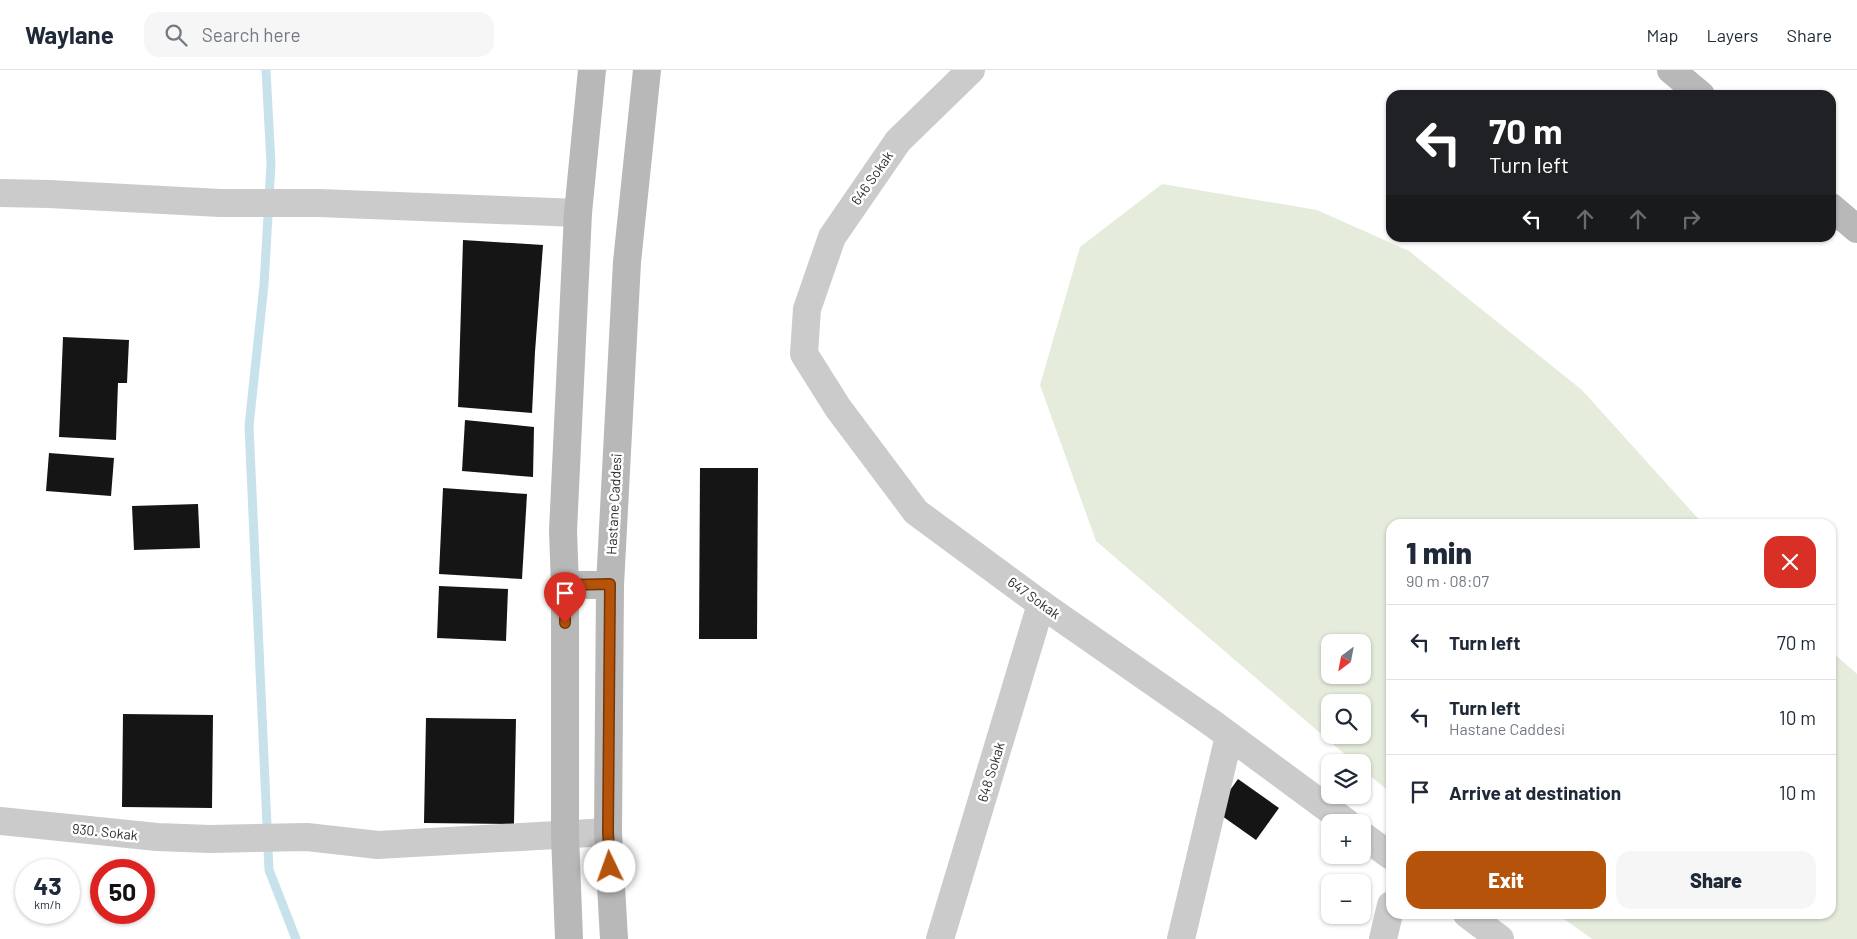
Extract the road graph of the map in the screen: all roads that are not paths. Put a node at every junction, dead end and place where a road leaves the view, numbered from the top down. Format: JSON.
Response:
{"nodes":[{"id":1,"x":592,"y":70,"type":"edge"},
{"id":2,"x":647,"y":70,"type":"edge"},
{"id":3,"x":971,"y":70,"type":"edge"},
{"id":4,"x":1672,"y":70,"type":"edge"},
{"id":5,"x":1695,"y":90,"type":"edge"},
{"id":6,"x":0,"y":193,"type":"edge"},
{"id":7,"x":1836,"y":211,"type":"edge"},
{"id":8,"x":578,"y":213,"type":"junction"},
{"id":9,"x":1857,"y":229,"type":"edge"},
{"id":10,"x":806,"y":309,"type":"joint"},
{"id":11,"x":610,"y":584,"type":"junction"},
{"id":12,"x":565,"y":585,"type":"junction"},
{"id":13,"x":1041,"y":604,"type":"junction"},
{"id":14,"x":1229,"y":736,"type":"junction"},
{"id":15,"x":1335,"y":814,"type":"edge"},
{"id":16,"x":0,"y":822,"type":"edge"},
{"id":17,"x":608,"y":832,"type":"junction"},
{"id":18,"x":565,"y":835,"type":"junction"},
{"id":19,"x":1371,"y":842,"type":"edge"},
{"id":20,"x":1386,"y":852,"type":"edge"},
{"id":21,"x":1387,"y":919,"type":"edge"},
{"id":22,"x":1474,"y":919,"type":"edge"},
{"id":23,"x":569,"y":939,"type":"edge"},
{"id":24,"x":614,"y":939,"type":"edge"},
{"id":25,"x":940,"y":939,"type":"edge"},
{"id":26,"x":1181,"y":939,"type":"edge"},
{"id":27,"x":1382,"y":939,"type":"edge"},
{"id":28,"x":1500,"y":939,"type":"edge"}],
"edges":[{"from":1,"to":8,"type":"main road"},
{"from":2,"to":11,"type":"main road","name":"Hastane Caddesi"},
{"from":3,"to":10,"type":"street","name":"646 Sokak"},
{"from":4,"to":5,"type":"main road"},
{"from":6,"to":8,"type":"street"},
{"from":7,"to":9,"type":"main road"},
{"from":8,"to":12,"type":"main road"},
{"from":10,"to":13,"type":"street","name":"647 Sokak"},
{"from":11,"to":12,"type":"main road"},
{"from":11,"to":17,"type":"main road","name":"Hastane Caddesi"},
{"from":12,"to":18,"type":"main road"},
{"from":13,"to":14,"type":"street","name":"647 Sokak"},
{"from":13,"to":25,"type":"street","name":"648 Sokak"},
{"from":14,"to":15,"type":"street","name":"647 Sokak"},
{"from":14,"to":26,"type":"street"},
{"from":16,"to":18,"type":"street","name":"930. Sokak"},
{"from":17,"to":18,"type":"street","name":"930. Sokak"},
{"from":17,"to":24,"type":"main road","name":"Hastane Caddesi"},
{"from":18,"to":23,"type":"main road"},
{"from":19,"to":20,"type":"street"},
{"from":21,"to":27,"type":"street"},
{"from":22,"to":28,"type":"street"}]}
